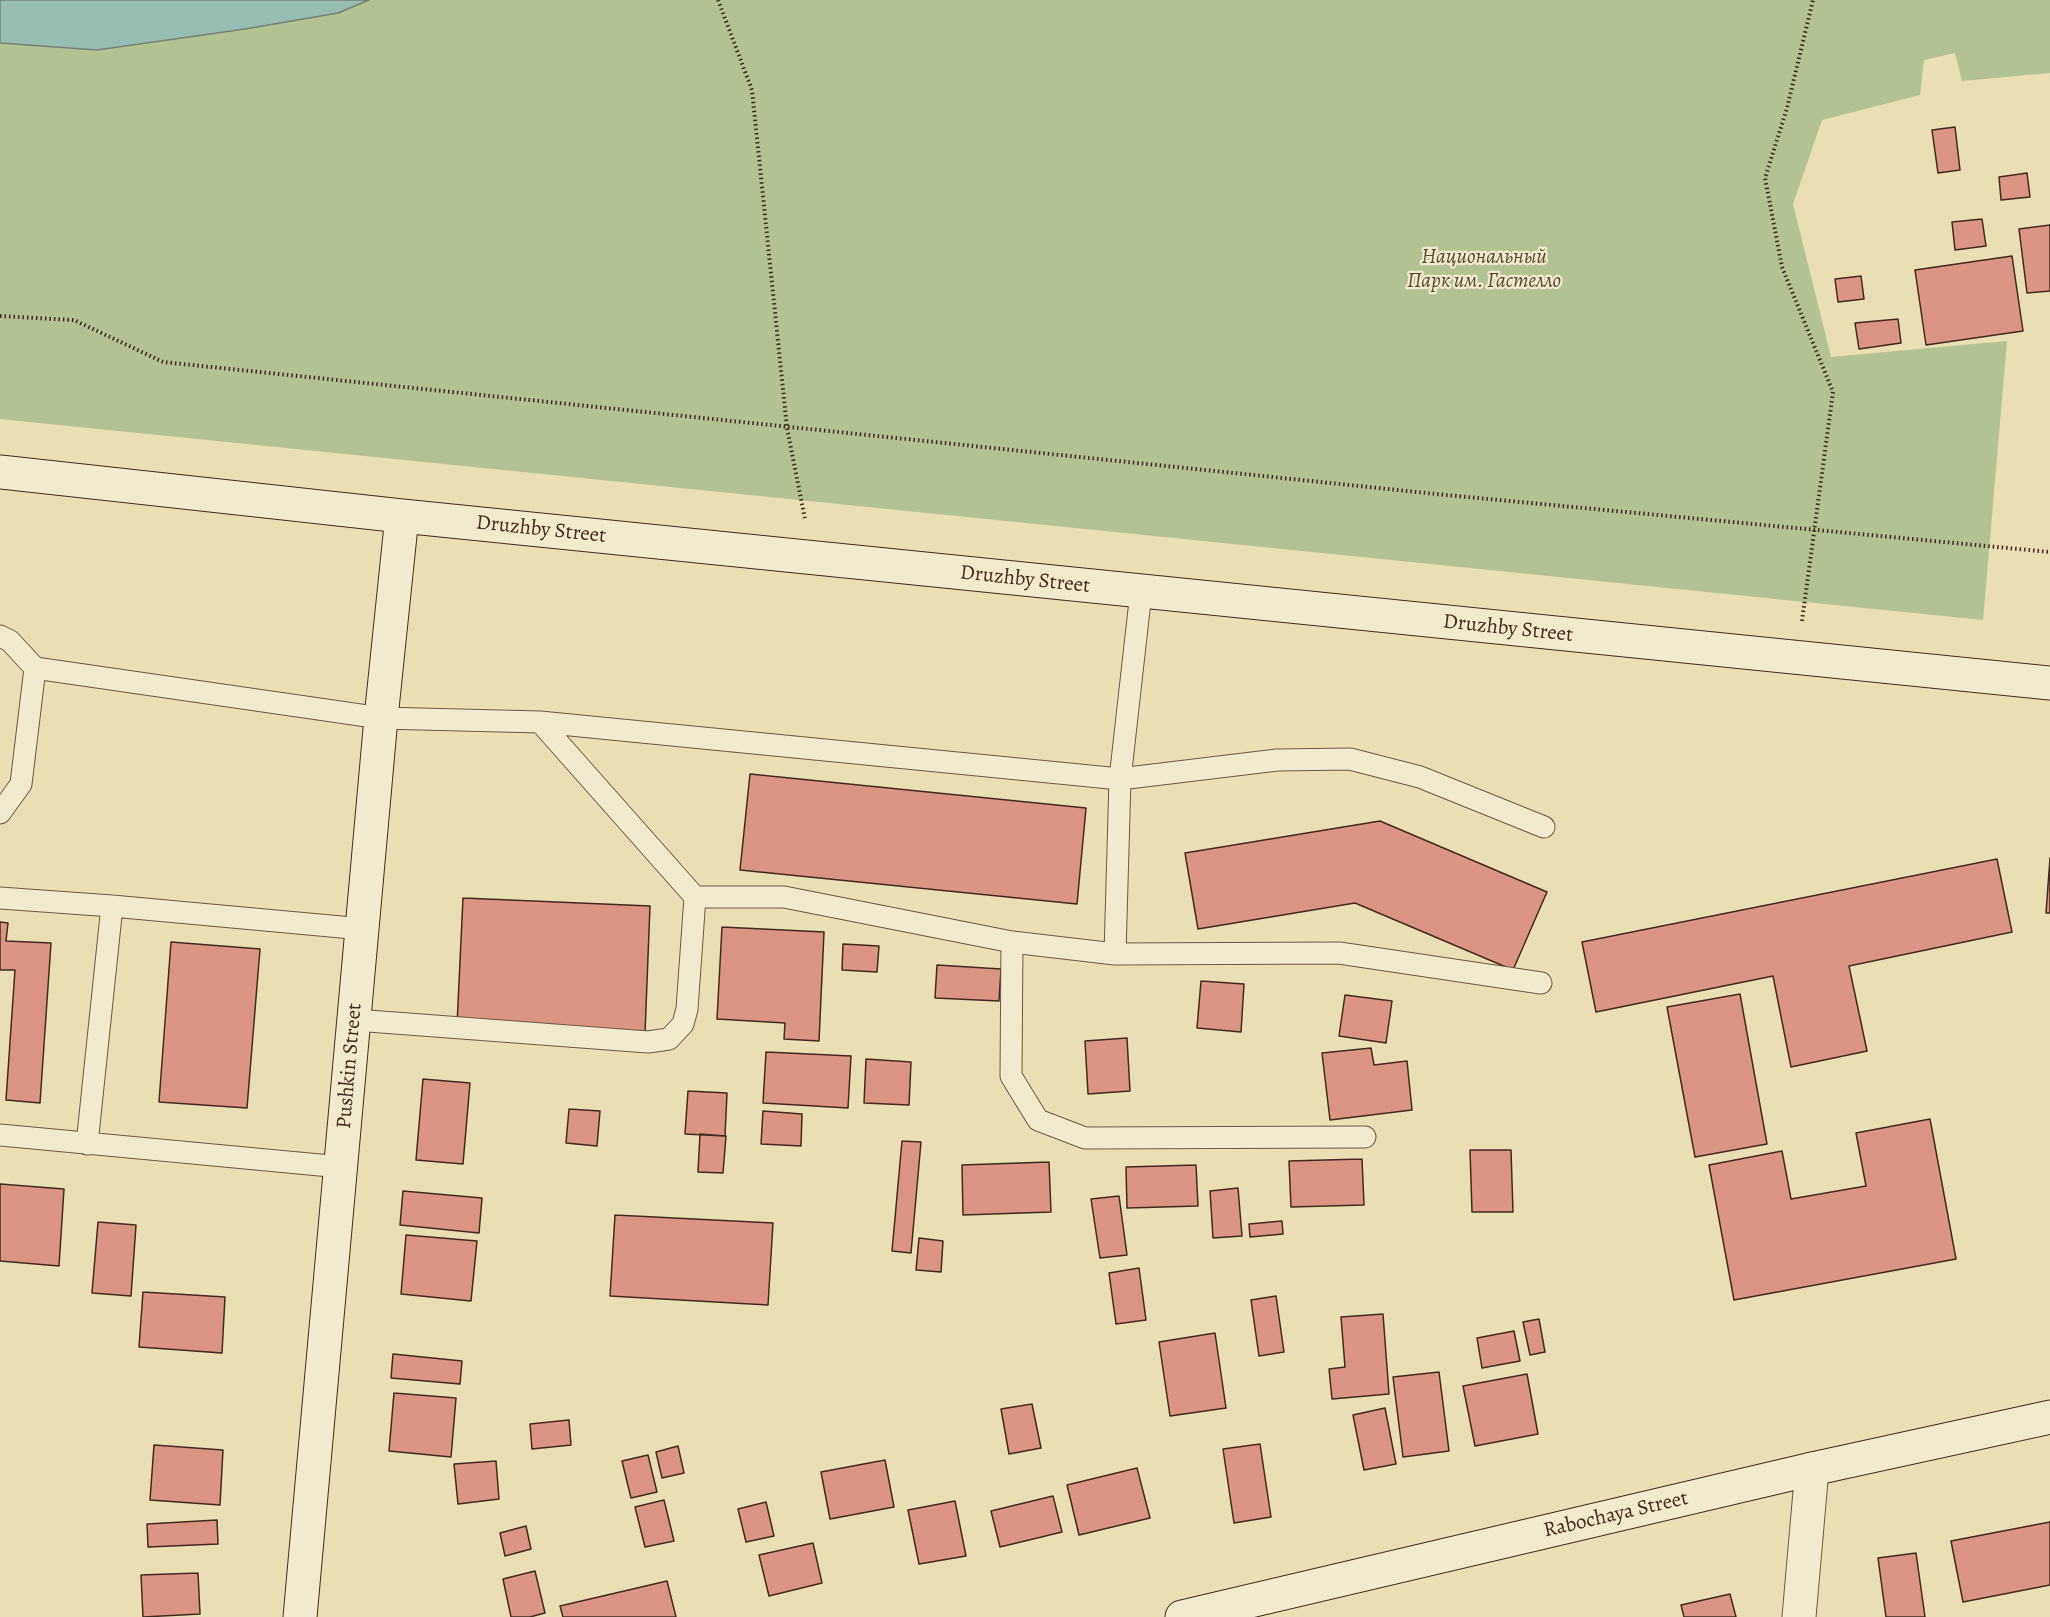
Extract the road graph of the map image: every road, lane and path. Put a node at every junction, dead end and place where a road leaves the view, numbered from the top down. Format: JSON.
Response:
{"nodes":[{"id":1,"x":718,"y":0,"type":"edge"},
{"id":2,"x":1813,"y":0,"type":"edge"},
{"id":3,"x":0,"y":316,"type":"edge"},
{"id":4,"x":787,"y":428,"type":"junction"},
{"id":5,"x":0,"y":472,"type":"edge"},
{"id":6,"x":402,"y":516,"type":"junction"},
{"id":7,"x":1815,"y":530,"type":"junction"},
{"id":8,"x":2050,"y":552,"type":"edge"},
{"id":9,"x":812,"y":558,"type":"junction"},
{"id":10,"x":1141,"y":592,"type":"junction"},
{"id":11,"x":0,"y":636,"type":"edge"},
{"id":12,"x":1797,"y":658,"type":"junction"},
{"id":13,"x":35,"y":668,"type":"junction"},
{"id":14,"x":2050,"y":671,"type":"edge"},
{"id":15,"x":2050,"y":683,"type":"edge"},
{"id":16,"x":381,"y":718,"type":"junction"},
{"id":17,"x":540,"y":722,"type":"junction"},
{"id":18,"x":1120,"y":779,"type":"junction"},
{"id":19,"x":0,"y":813,"type":"edge"},
{"id":20,"x":1544,"y":827,"type":"dead end"},
{"id":21,"x":695,"y":897,"type":"junction"},
{"id":22,"x":0,"y":898,"type":"edge"},
{"id":23,"x":112,"y":906,"type":"junction"},
{"id":24,"x":363,"y":929,"type":"junction"},
{"id":25,"x":1012,"y":942,"type":"junction"},
{"id":26,"x":1116,"y":954,"type":"junction"},
{"id":27,"x":1541,"y":983,"type":"dead end"},
{"id":28,"x":355,"y":1020,"type":"junction"},
{"id":29,"x":0,"y":1135,"type":"edge"},
{"id":30,"x":1365,"y":1137,"type":"dead end"},
{"id":31,"x":87,"y":1144,"type":"junction"},
{"id":32,"x":341,"y":1167,"type":"junction"},
{"id":33,"x":2050,"y":1417,"type":"edge"},
{"id":34,"x":1812,"y":1470,"type":"junction"},
{"id":35,"x":300,"y":1617,"type":"edge"},
{"id":36,"x":1182,"y":1617,"type":"edge"},
{"id":37,"x":1799,"y":1617,"type":"edge"}],
"edges":[{"from":1,"to":4,"type":"path"},
{"from":2,"to":7,"type":"path"},
{"from":3,"to":4,"type":"path"},
{"from":4,"to":7,"type":"path"},
{"from":4,"to":9,"type":"path"},
{"from":5,"to":6,"type":"main road","name":"Druzhby Street"},
{"from":6,"to":9,"type":"main road","name":"Druzhby Street"},
{"from":6,"to":16,"type":"main road","name":"Pushkin Street"},
{"from":7,"to":8,"type":"path"},
{"from":7,"to":12,"type":"path"},
{"from":9,"to":10,"type":"main road","name":"Druzhby Street"},
{"from":10,"to":12,"type":"main road","name":"Druzhby Street"},
{"from":10,"to":18,"type":"lane"},
{"from":11,"to":13,"type":"lane"},
{"from":12,"to":15,"type":"main road","name":"Druzhby Street"},
{"from":13,"to":16,"type":"lane"},
{"from":13,"to":19,"type":"lane"},
{"from":14,"to":15,"type":"main road"},
{"from":16,"to":17,"type":"lane"},
{"from":16,"to":24,"type":"main road","name":"Pushkin Street"},
{"from":17,"to":18,"type":"lane"},
{"from":17,"to":21,"type":"lane"},
{"from":18,"to":20,"type":"lane"},
{"from":18,"to":26,"type":"lane"},
{"from":21,"to":25,"type":"lane"},
{"from":21,"to":28,"type":"lane"},
{"from":22,"to":23,"type":"lane"},
{"from":23,"to":24,"type":"lane"},
{"from":23,"to":31,"type":"lane"},
{"from":24,"to":28,"type":"main road","name":"Pushkin Street"},
{"from":25,"to":26,"type":"lane"},
{"from":25,"to":30,"type":"lane"},
{"from":26,"to":27,"type":"lane"},
{"from":28,"to":32,"type":"main road","name":"Pushkin Street"},
{"from":29,"to":31,"type":"lane"},
{"from":31,"to":32,"type":"lane"},
{"from":32,"to":35,"type":"main road","name":"Pushkin Street"},
{"from":33,"to":34,"type":"main road","name":"Rabochaya Street"},
{"from":34,"to":36,"type":"main road","name":"Rabochaya Street"},
{"from":34,"to":37,"type":"main road"}]}
